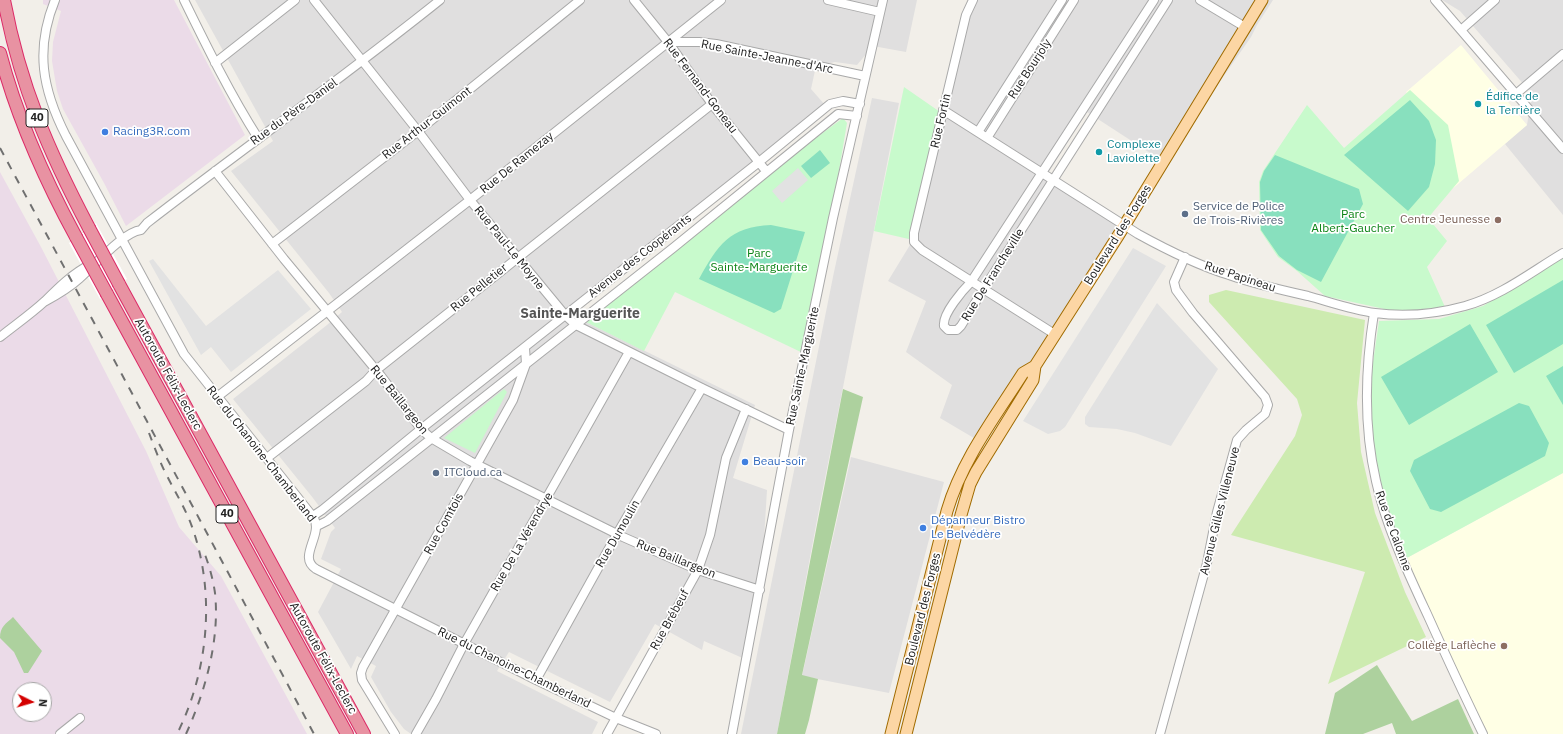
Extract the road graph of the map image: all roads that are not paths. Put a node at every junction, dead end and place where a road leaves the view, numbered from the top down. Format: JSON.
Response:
{"nodes":[{"id":1,"x":4,"y":0,"type":"edge"},
{"id":2,"x":55,"y":0,"type":"edge"},
{"id":3,"x":184,"y":0,"type":"edge"},
{"id":4,"x":295,"y":0,"type":"edge"},
{"id":5,"x":314,"y":0,"type":"edge"},
{"id":6,"x":440,"y":0,"type":"edge"},
{"id":7,"x":580,"y":0,"type":"edge"},
{"id":8,"x":634,"y":0,"type":"edge"},
{"id":9,"x":721,"y":0,"type":"edge"},
{"id":10,"x":828,"y":0,"type":"edge"},
{"id":11,"x":883,"y":0,"type":"edge"},
{"id":12,"x":974,"y":0,"type":"edge"},
{"id":13,"x":1062,"y":0,"type":"edge"},
{"id":14,"x":1074,"y":0,"type":"edge"},
{"id":15,"x":1154,"y":0,"type":"edge"},
{"id":16,"x":1168,"y":0,"type":"edge"},
{"id":17,"x":1200,"y":0,"type":"edge"},
{"id":18,"x":1262,"y":0,"type":"edge"},
{"id":19,"x":1435,"y":0,"type":"edge"},
{"id":20,"x":1496,"y":0,"type":"edge"},
{"id":21,"x":880,"y":12,"type":"junction"},
{"id":22,"x":1245,"y":27,"type":"junction"},
{"id":23,"x":1461,"y":30,"type":"junction"},
{"id":24,"x":668,"y":42,"type":"junction"},
{"id":25,"x":0,"y":53,"type":"edge"},
{"id":26,"x":1563,"y":54,"type":"edge"},
{"id":27,"x":362,"y":62,"type":"junction"},
{"id":28,"x":215,"y":63,"type":"junction"},
{"id":29,"x":865,"y":76,"type":"junction"},
{"id":30,"x":1516,"y":94,"type":"junction"},
{"id":31,"x":712,"y":104,"type":"junction"},
{"id":32,"x":860,"y":104,"type":"junction"},
{"id":33,"x":943,"y":110,"type":"junction"},
{"id":34,"x":857,"y":116,"type":"junction"},
{"id":35,"x":418,"y":131,"type":"junction"},
{"id":36,"x":978,"y":132,"type":"junction"},
{"id":37,"x":258,"y":138,"type":"junction"},
{"id":38,"x":987,"y":138,"type":"junction"},
{"id":39,"x":1563,"y":149,"type":"edge"},
{"id":40,"x":759,"y":162,"type":"junction"},
{"id":41,"x":215,"y":171,"type":"junction"},
{"id":42,"x":766,"y":171,"type":"junction"},
{"id":43,"x":1042,"y":173,"type":"junction"},
{"id":44,"x":1053,"y":180,"type":"junction"},
{"id":45,"x":470,"y":200,"type":"junction"},
{"id":46,"x":1124,"y":225,"type":"junction"},
{"id":47,"x":664,"y":237,"type":"junction"},
{"id":48,"x":122,"y":240,"type":"junction"},
{"id":49,"x":272,"y":244,"type":"junction"},
{"id":50,"x":673,"y":248,"type":"junction"},
{"id":51,"x":1563,"y":253,"type":"edge"},
{"id":52,"x":516,"y":258,"type":"junction"},
{"id":53,"x":1185,"y":258,"type":"junction"},
{"id":54,"x":971,"y":282,"type":"junction"},
{"id":55,"x":983,"y":290,"type":"junction"},
{"id":56,"x":327,"y":310,"type":"junction"},
{"id":57,"x":1374,"y":313,"type":"junction"},
{"id":58,"x":565,"y":315,"type":"junction"},
{"id":59,"x":576,"y":324,"type":"junction"},
{"id":60,"x":1056,"y":335,"type":"junction"},
{"id":61,"x":0,"y":337,"type":"edge"},
{"id":62,"x":525,"y":348,"type":"junction"},
{"id":63,"x":629,"y":352,"type":"junction"},
{"id":64,"x":526,"y":364,"type":"junction"},
{"id":65,"x":1036,"y":366,"type":"junction"},
{"id":66,"x":375,"y":371,"type":"junction"},
{"id":67,"x":702,"y":388,"type":"junction"},
{"id":68,"x":217,"y":397,"type":"junction"},
{"id":69,"x":746,"y":409,"type":"junction"},
{"id":70,"x":421,"y":429,"type":"junction"},
{"id":71,"x":789,"y":430,"type":"junction"},
{"id":72,"x":431,"y":438,"type":"junction"},
{"id":73,"x":267,"y":458,"type":"junction"},
{"id":74,"x":477,"y":464,"type":"junction"},
{"id":75,"x":546,"y":499,"type":"junction"},
{"id":76,"x":950,"y":503,"type":"junction"},
{"id":77,"x":964,"y":507,"type":"junction"},
{"id":78,"x":312,"y":516,"type":"junction"},
{"id":79,"x":317,"y":526,"type":"junction"},
{"id":80,"x":617,"y":534,"type":"junction"},
{"id":81,"x":698,"y":570,"type":"junction"},
{"id":82,"x":760,"y":590,"type":"junction"},
{"id":83,"x":396,"y":609,"type":"junction"},
{"id":84,"x":919,"y":626,"type":"junction"},
{"id":85,"x":932,"y":629,"type":"junction"},
{"id":86,"x":464,"y":644,"type":"junction"},
{"id":87,"x":536,"y":680,"type":"junction"},
{"id":88,"x":80,"y":718,"type":"dead end"},
{"id":89,"x":616,"y":718,"type":"junction"},
{"id":90,"x":60,"y":734,"type":"edge"},
{"id":91,"x":346,"y":734,"type":"edge"},
{"id":92,"x":364,"y":734,"type":"edge"},
{"id":93,"x":395,"y":734,"type":"edge"},
{"id":94,"x":416,"y":734,"type":"edge"},
{"id":95,"x":607,"y":734,"type":"edge"},
{"id":96,"x":656,"y":734,"type":"edge"},
{"id":97,"x":732,"y":734,"type":"edge"},
{"id":98,"x":891,"y":734,"type":"edge"},
{"id":99,"x":906,"y":734,"type":"edge"},
{"id":100,"x":1160,"y":734,"type":"edge"},
{"id":101,"x":1483,"y":734,"type":"edge"}],
"edges":[{"from":1,"to":92,"type":"highway","name":"Autoroute Félix-Leclerc","number":"40","bridge":true},
{"from":2,"to":48,"type":"street","name":"Rue du Chanoine-Chamberland"},
{"from":3,"to":28,"type":"street"},
{"from":4,"to":28,"type":"street"},
{"from":5,"to":27,"type":"street","name":"Rue Paul-Le Moyne"},
{"from":6,"to":27,"type":"street","name":"Rue du Père-Daniel"},
{"from":7,"to":35,"type":"street","name":"Rue Arthur-Guimont"},
{"from":8,"to":24,"type":"street","name":"Rue Fernand-Goneau"},
{"from":9,"to":24,"type":"street","name":"Rue De Ramezay"},
{"from":10,"to":21,"type":"street"},
{"from":11,"to":21,"type":"street","name":"Rue Sainte-Marguerite"},
{"from":12,"to":33,"type":"street","name":"Rue Fortin"},
{"from":13,"to":36,"type":"street","name":"Rue Bourjoly"},
{"from":14,"to":38,"type":"street","name":"Rue Bourjoly"},
{"from":15,"to":43,"type":"street","name":"Rue De Francheville"},
{"from":16,"to":44,"type":"street","name":"Rue De Francheville"},
{"from":17,"to":22,"type":"street"},
{"from":18,"to":22,"type":"main road","name":"Boulevard des Forges"},
{"from":19,"to":23,"type":"street"},
{"from":20,"to":23,"type":"street"},
{"from":21,"to":29,"type":"street","name":"Rue Sainte-Marguerite"},
{"from":22,"to":46,"type":"main road","name":"Boulevard des Forges"},
{"from":23,"to":30,"type":"street"},
{"from":24,"to":29,"type":"street","name":"Rue Sainte-Jeanne-d'Arc"},
{"from":24,"to":31,"type":"street","name":"Rue Fernand-Goneau"},
{"from":24,"to":45,"type":"street","name":"Rue De Ramezay"},
{"from":25,"to":91,"type":"highway","name":"Autoroute Félix-Leclerc","number":"40","bridge":true},
{"from":26,"to":30,"type":"street"},
{"from":27,"to":35,"type":"street","name":"Rue Paul-Le Moyne"},
{"from":27,"to":37,"type":"street","name":"Rue du Père-Daniel"},
{"from":28,"to":37,"type":"street"},
{"from":29,"to":32,"type":"street","name":"Rue Sainte-Marguerite"},
{"from":30,"to":39,"type":"street"},
{"from":31,"to":40,"type":"street","name":"Rue Fernand-Goneau"},
{"from":31,"to":52,"type":"street","name":"Rue Pelletier"},
{"from":32,"to":34,"type":"street","name":"Rue Sainte-Marguerite"},
{"from":32,"to":40,"type":"street","name":"Avenue des Coopérants"},
{"from":33,"to":36,"type":"street","name":"Rue Papineau"},
{"from":33,"to":54,"type":"street","name":"Rue Fortin"},
{"from":34,"to":42,"type":"street","name":"Avenue des Coopérants"},
{"from":34,"to":71,"type":"street","name":"Rue Sainte-Marguerite"},
{"from":35,"to":45,"type":"street","name":"Rue Paul-Le Moyne"},
{"from":35,"to":49,"type":"street","name":"Rue Arthur-Guimont"},
{"from":36,"to":38,"type":"street","name":"Rue Papineau"},
{"from":37,"to":41,"type":"street","name":"Rue du Père-Daniel"},
{"from":38,"to":43,"type":"street","name":"Rue Papineau"},
{"from":40,"to":42,"type":"street","name":"Rue Fernand-Goneau"},
{"from":40,"to":47,"type":"street","name":"Avenue des Coopérants"},
{"from":41,"to":48,"type":"street","name":"Rue du Père-Daniel"},
{"from":41,"to":49,"type":"street","name":"Rue Baillargeon"},
{"from":42,"to":50,"type":"street","name":"Avenue des Coopérants"},
{"from":43,"to":44,"type":"street","name":"Rue Papineau"},
{"from":43,"to":54,"type":"street","name":"Rue De Francheville"},
{"from":44,"to":46,"type":"street","name":"Rue Papineau"},
{"from":44,"to":55,"type":"street","name":"Rue De Francheville"},
{"from":45,"to":52,"type":"street","name":"Rue Paul-Le Moyne"},
{"from":45,"to":56,"type":"street","name":"Rue De Ramezay"},
{"from":46,"to":53,"type":"street","name":"Rue Papineau"},
{"from":46,"to":60,"type":"main road","name":"Boulevard des Forges"},
{"from":47,"to":50,"type":"street"},
{"from":47,"to":58,"type":"street","name":"Avenue des Coopérants"},
{"from":48,"to":61,"type":"street","name":"Rue du Père-Daniel"},
{"from":48,"to":68,"type":"street","name":"Rue du Chanoine-Chamberland"},
{"from":49,"to":56,"type":"street","name":"Rue Baillargeon"},
{"from":50,"to":59,"type":"street","name":"Avenue des Coopérants"},
{"from":51,"to":57,"type":"street","name":"Rue Papineau"},
{"from":52,"to":58,"type":"street","name":"Rue Paul-Le Moyne"},
{"from":52,"to":66,"type":"street","name":"Rue Pelletier"},
{"from":53,"to":57,"type":"street","name":"Rue Papineau"},
{"from":53,"to":100,"type":"street","name":"Avenue Gilles Villeneuve"},
{"from":54,"to":55,"type":"street"},
{"from":54,"to":55,"type":"street","name":"Rue De Francheville"},
{"from":55,"to":60,"type":"street"},
{"from":56,"to":66,"type":"street","name":"Rue Baillargeon"},
{"from":56,"to":68,"type":"street","name":"Rue De Ramezay"},
{"from":57,"to":101,"type":"street","name":"Rue de Calonne"},
{"from":58,"to":59,"type":"street","name":"Rue Paul-Le Moyne"},
{"from":58,"to":62,"type":"street","name":"Avenue des Coopérants"},
{"from":59,"to":63,"type":"street","name":"Rue Paul-Le Moyne"},
{"from":59,"to":64,"type":"street","name":"Avenue des Coopérants"},
{"from":60,"to":65,"type":"main road","name":"Boulevard des Forges"},
{"from":62,"to":64,"type":"street","name":"Rue Comtois"},
{"from":62,"to":70,"type":"street","name":"Avenue des Coopérants"},
{"from":63,"to":67,"type":"street","name":"Rue Paul-Le Moyne"},
{"from":63,"to":75,"type":"street","name":"Rue De La Vérendrye"},
{"from":64,"to":72,"type":"street","name":"Avenue des Coopérants"},
{"from":64,"to":74,"type":"street","name":"Rue Comtois"},
{"from":65,"to":76,"type":"main road","name":"Boulevard des Forges"},
{"from":65,"to":77,"type":"main road","name":"Boulevard des Forges"},
{"from":66,"to":70,"type":"street","name":"Rue Baillargeon"},
{"from":66,"to":73,"type":"street","name":"Rue Pelletier"},
{"from":67,"to":69,"type":"street","name":"Rue Paul-Le Moyne"},
{"from":67,"to":80,"type":"street","name":"Rue Dumoulin"},
{"from":68,"to":73,"type":"street","name":"Rue du Chanoine-Chamberland"},
{"from":69,"to":71,"type":"street","name":"Rue Paul-Le Moyne"},
{"from":69,"to":81,"type":"street","name":"Rue Brébeuf"},
{"from":70,"to":72,"type":"street","name":"Rue Baillargeon"},
{"from":70,"to":78,"type":"street","name":"Avenue des Coopérants"},
{"from":71,"to":82,"type":"street","name":"Rue Sainte-Marguerite"},
{"from":72,"to":74,"type":"street","name":"Rue Baillargeon"},
{"from":72,"to":79,"type":"street","name":"Avenue des Coopérants"},
{"from":73,"to":78,"type":"street","name":"Rue du Chanoine-Chamberland"},
{"from":74,"to":75,"type":"street","name":"Rue Baillargeon"},
{"from":74,"to":83,"type":"street","name":"Rue Comtois"},
{"from":75,"to":80,"type":"street","name":"Rue Baillargeon"},
{"from":75,"to":86,"type":"street","name":"Rue De La Vérendrye"},
{"from":76,"to":77,"type":"main road"},
{"from":76,"to":84,"type":"main road","name":"Boulevard des Forges"},
{"from":77,"to":85,"type":"main road","name":"Boulevard des Forges"},
{"from":78,"to":79,"type":"street","name":"Rue du Chanoine-Chamberland"},
{"from":79,"to":83,"type":"street","name":"Rue du Chanoine-Chamberland"},
{"from":80,"to":81,"type":"street","name":"Rue Baillargeon"},
{"from":80,"to":87,"type":"street","name":"Rue Dumoulin"},
{"from":81,"to":82,"type":"street","name":"Rue Baillargeon"},
{"from":81,"to":89,"type":"street","name":"Rue Brébeuf"},
{"from":82,"to":97,"type":"street","name":"Rue Sainte-Marguerite"},
{"from":83,"to":86,"type":"street","name":"Rue du Chanoine-Chamberland"},
{"from":83,"to":93,"type":"street","name":"Rue Comtois"},
{"from":84,"to":85,"type":"main road"},
{"from":84,"to":98,"type":"main road","name":"Boulevard des Forges"},
{"from":85,"to":99,"type":"main road","name":"Boulevard des Forges"},
{"from":86,"to":87,"type":"street","name":"Rue du Chanoine-Chamberland"},
{"from":86,"to":94,"type":"street","name":"Rue De La Vérendrye"},
{"from":87,"to":89,"type":"street","name":"Rue du Chanoine-Chamberland"},
{"from":88,"to":90,"type":"street"},
{"from":89,"to":95,"type":"street","name":"Rue Brébeuf"},
{"from":89,"to":96,"type":"street","name":"Rue du Chanoine-Chamberland"}]}
